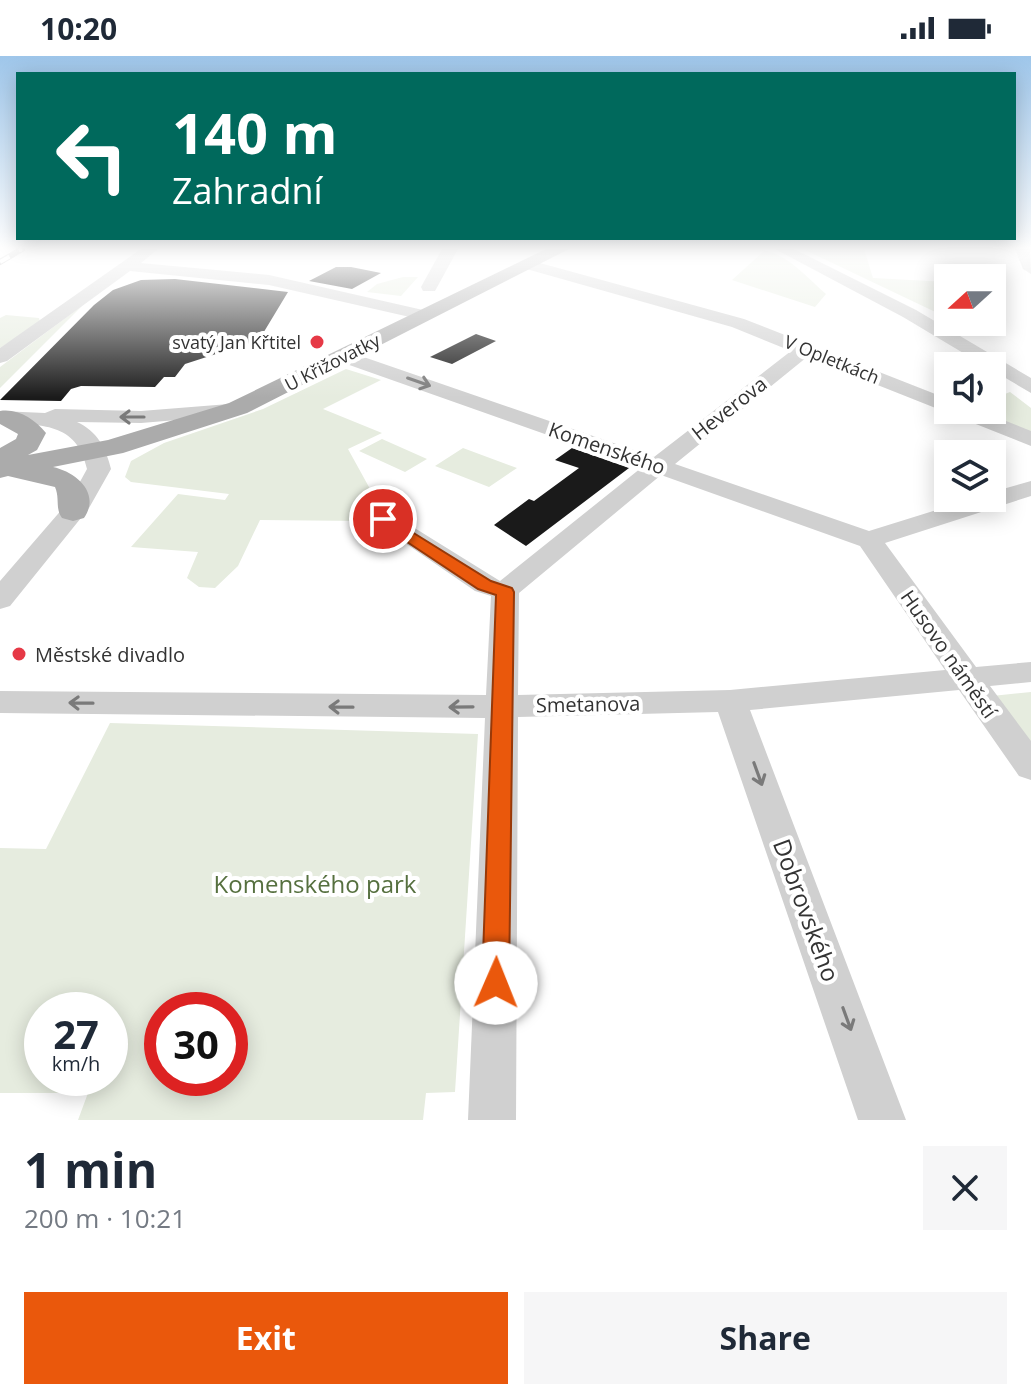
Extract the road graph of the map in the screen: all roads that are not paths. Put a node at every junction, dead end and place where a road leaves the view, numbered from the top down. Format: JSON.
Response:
{"nodes":[{"id":1,"x":80,"y":299,"type":"edge"},
{"id":2,"x":351,"y":299,"type":"edge"},
{"id":3,"x":458,"y":299,"type":"edge"},
{"id":4,"x":654,"y":299,"type":"edge"},
{"id":5,"x":883,"y":299,"type":"edge"},
{"id":6,"x":423,"y":315,"type":"junction"},
{"id":7,"x":806,"y":348,"type":"junction"},
{"id":8,"x":0,"y":357,"type":"edge"},
{"id":9,"x":345,"y":357,"type":"junction"},
{"id":10,"x":1031,"y":387,"type":"edge"},
{"id":11,"x":934,"y":400,"type":"edge"},
{"id":12,"x":238,"y":408,"type":"junction"},
{"id":13,"x":3,"y":417,"type":"edge"},
{"id":14,"x":994,"y":424,"type":"edge"},
{"id":15,"x":1031,"y":439,"type":"edge"},
{"id":16,"x":95,"y":452,"type":"junction"},
{"id":17,"x":0,"y":460,"type":"edge"},
{"id":18,"x":656,"y":465,"type":"junction"},
{"id":19,"x":0,"y":471,"type":"edge"},
{"id":20,"x":1031,"y":488,"type":"edge"},
{"id":21,"x":73,"y":512,"type":"junction"},
{"id":22,"x":383,"y":519,"type":"dead end"},
{"id":23,"x":869,"y":540,"type":"junction"},
{"id":24,"x":505,"y":592,"type":"junction"},
{"id":25,"x":0,"y":600,"type":"edge"},
{"id":26,"x":1031,"y":672,"type":"edge"},
{"id":27,"x":966,"y":679,"type":"junction"},
{"id":28,"x":730,"y":701,"type":"junction"},
{"id":29,"x":0,"y":702,"type":"edge"},
{"id":30,"x":503,"y":706,"type":"junction"},
{"id":31,"x":1031,"y":767,"type":"edge"},
{"id":32,"x":492,"y":1120,"type":"edge"},
{"id":33,"x":882,"y":1120,"type":"edge"}],
"edges":[{"from":1,"to":8,"type":"street"},
{"from":2,"to":6,"type":"street"},
{"from":3,"to":6,"type":"main road","name":"U Křižovatky"},
{"from":4,"to":7,"type":"street","name":"V Opletkách"},
{"from":5,"to":10,"type":"street"},
{"from":6,"to":9,"type":"main road","name":"U Křižovatky"},
{"from":7,"to":11,"type":"street","name":"V Opletkách"},
{"from":7,"to":18,"type":"street","name":"Heverova"},
{"from":9,"to":12,"type":"main road","name":"U Křižovatky"},
{"from":9,"to":18,"type":"street","name":"Komenského","one_way":true},
{"from":12,"to":13,"type":"street","one_way":true},
{"from":12,"to":16,"type":"main road","name":"U Křižovatky"},
{"from":13,"to":16,"type":"street"},
{"from":13,"to":17,"type":"main road"},
{"from":14,"to":15,"type":"street"},
{"from":16,"to":19,"type":"main road","name":"U Křižovatky"},
{"from":16,"to":21,"type":"street"},
{"from":18,"to":23,"type":"street","name":"Komenského"},
{"from":18,"to":24,"type":"street","name":"Heverova"},
{"from":19,"to":21,"type":"main road"},
{"from":20,"to":23,"type":"street"},
{"from":21,"to":25,"type":"street"},
{"from":22,"to":24,"type":"street"},
{"from":23,"to":27,"type":"street","name":"Husovo náměstí"},
{"from":24,"to":30,"type":"street"},
{"from":26,"to":27,"type":"street","name":"Smetanova"},
{"from":27,"to":28,"type":"street","name":"Smetanova"},
{"from":27,"to":31,"type":"street","name":"Husovo náměstí"},
{"from":28,"to":30,"type":"street","name":"Smetanova"},
{"from":28,"to":33,"type":"street","name":"Dobrovského","one_way":true},
{"from":30,"to":29,"type":"street","name":"Smetanova","one_way":true},
{"from":30,"to":32,"type":"street"}]}
